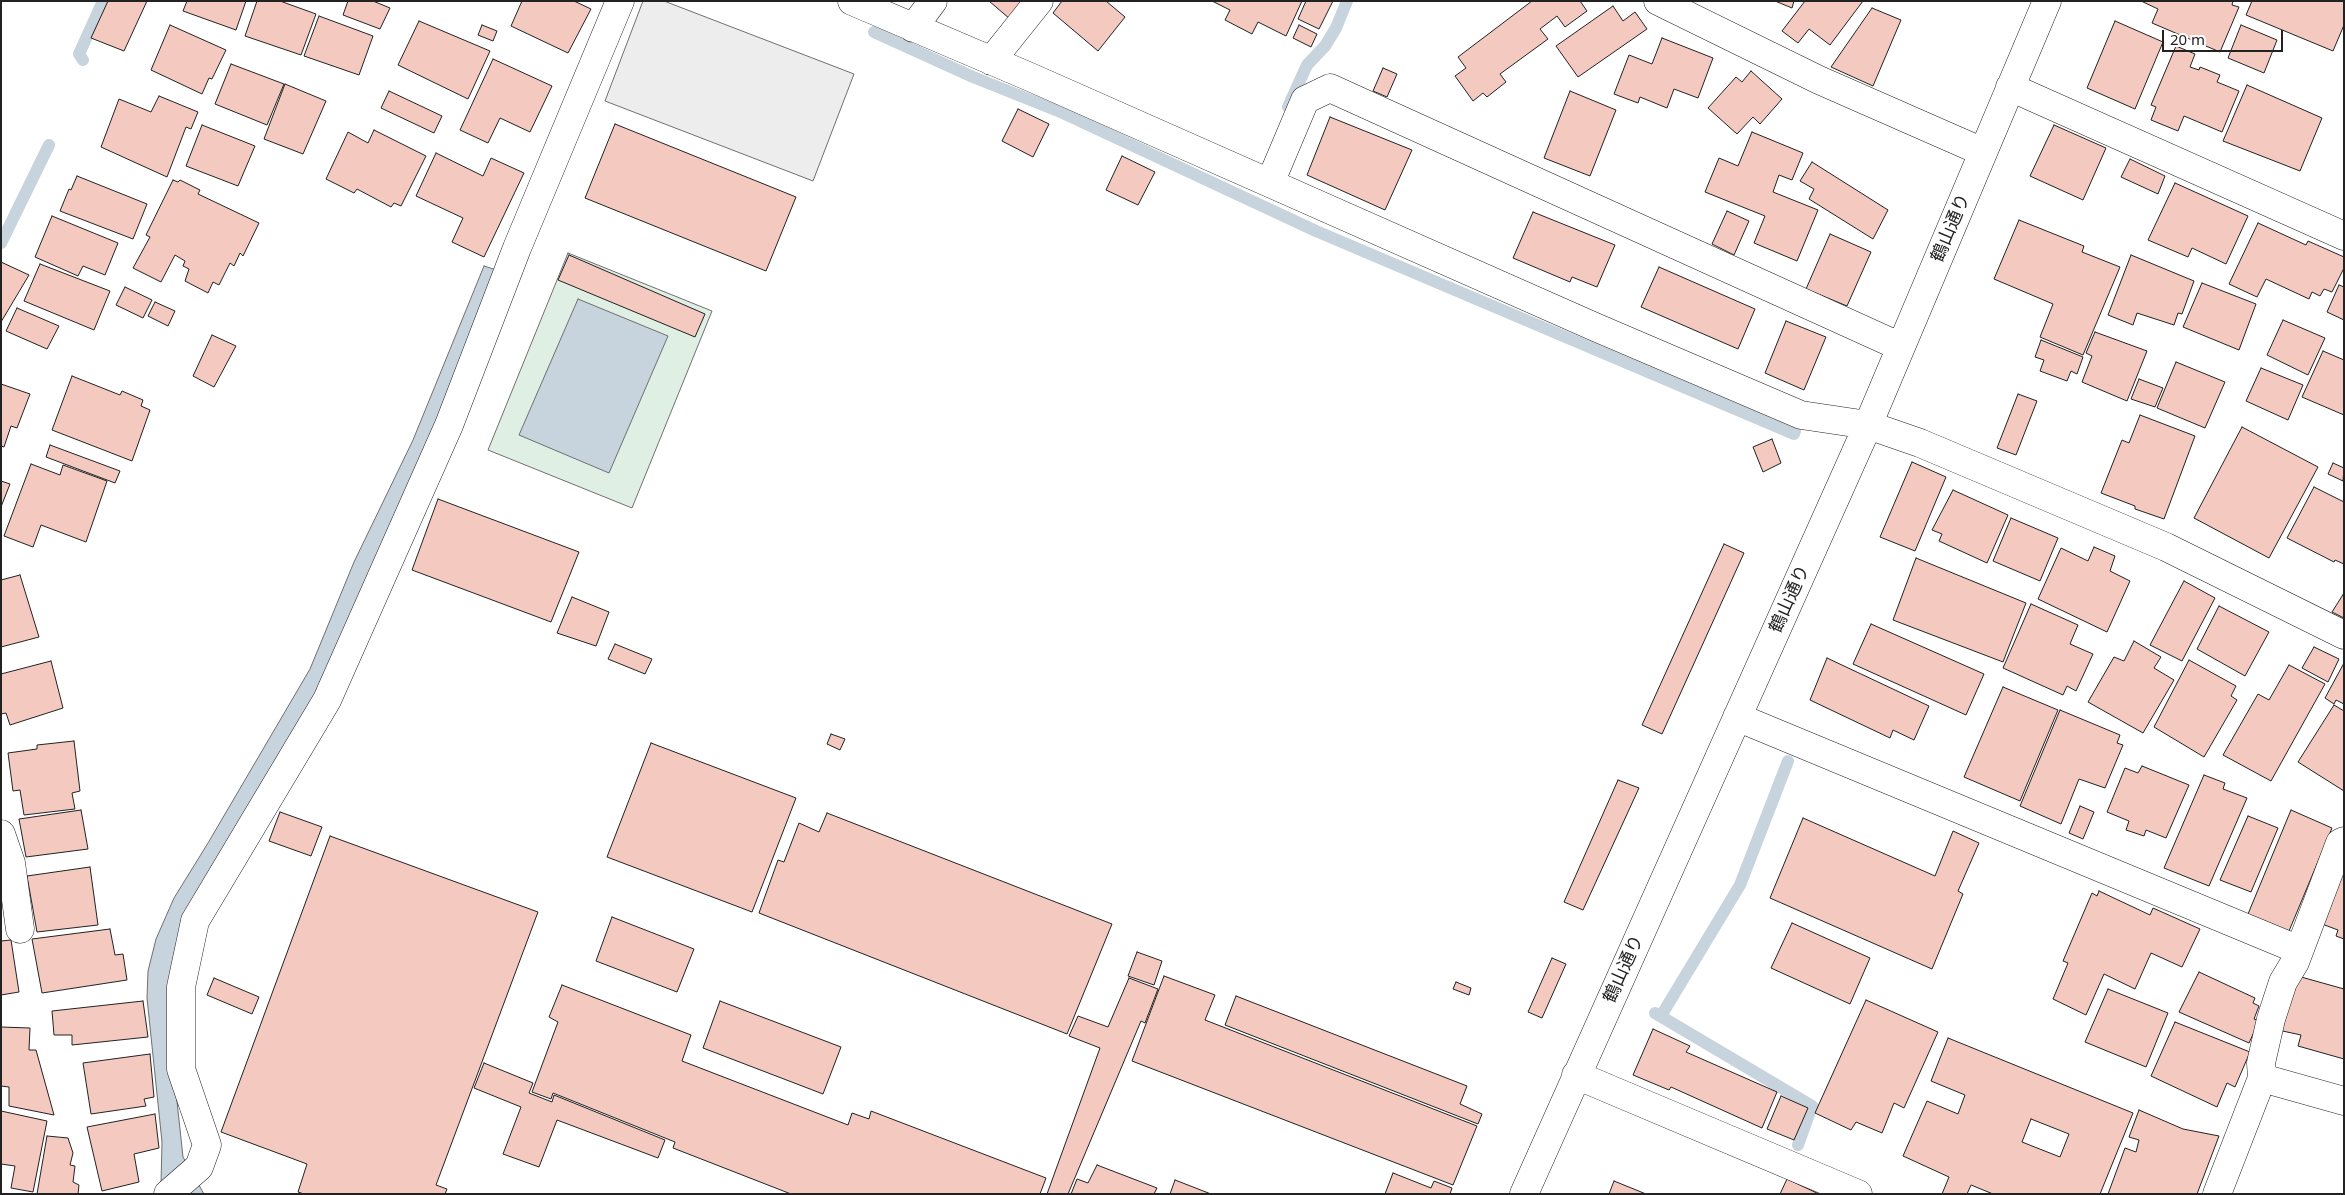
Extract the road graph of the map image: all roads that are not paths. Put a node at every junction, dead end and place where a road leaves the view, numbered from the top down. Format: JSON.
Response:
{"nodes":[{"id":1,"x":620,"y":1,"type":"edge"},
{"id":2,"x":852,"y":1,"type":"edge"},
{"id":3,"x":933,"y":1,"type":"edge"},
{"id":4,"x":1040,"y":1,"type":"edge"},
{"id":5,"x":1658,"y":1,"type":"edge"},
{"id":6,"x":2047,"y":1,"type":"edge"},
{"id":7,"x":913,"y":28,"type":"junction"},
{"id":8,"x":991,"y":61,"type":"junction"},
{"id":9,"x":2010,"y":87,"type":"junction"},
{"id":10,"x":1983,"y":152,"type":"junction"},
{"id":11,"x":1270,"y":183,"type":"junction"},
{"id":12,"x":2344,"y":236,"type":"edge"},
{"id":13,"x":1901,"y":346,"type":"junction"},
{"id":14,"x":1868,"y":425,"type":"junction"},
{"id":15,"x":2344,"y":634,"type":"edge"},
{"id":16,"x":1737,"y":717,"type":"junction"},
{"id":17,"x":1,"y":834,"type":"edge"},
{"id":18,"x":2344,"y":841,"type":"edge"},
{"id":19,"x":20,"y":929,"type":"dead end"},
{"id":20,"x":2299,"y":950,"type":"junction"},
{"id":21,"x":1576,"y":1075,"type":"junction"},
{"id":22,"x":2262,"y":1078,"type":"junction"},
{"id":23,"x":2344,"y":1101,"type":"edge"},
{"id":24,"x":168,"y":1194,"type":"edge"},
{"id":25,"x":1524,"y":1194,"type":"edge"},
{"id":26,"x":1858,"y":1194,"type":"edge"},
{"id":27,"x":2217,"y":1194,"type":"edge"}],
"edges":[{"from":1,"to":24,"type":"street"},
{"from":2,"to":7,"type":"street"},
{"from":3,"to":7,"type":"street"},
{"from":4,"to":8,"type":"street"},
{"from":5,"to":10,"type":"street"},
{"from":6,"to":9,"type":"street","name":"鶴山通り"},
{"from":7,"to":8,"type":"street"},
{"from":8,"to":11,"type":"street"},
{"from":9,"to":10,"type":"street","name":"鶴山通り"},
{"from":9,"to":12,"type":"street"},
{"from":10,"to":13,"type":"street","name":"鶴山通り"},
{"from":11,"to":13,"type":"street"},
{"from":11,"to":14,"type":"street"},
{"from":13,"to":14,"type":"street","name":"鶴山通り"},
{"from":14,"to":15,"type":"street"},
{"from":14,"to":16,"type":"street","name":"鶴山通り"},
{"from":16,"to":20,"type":"street"},
{"from":16,"to":21,"type":"street","name":"鶴山通り"},
{"from":17,"to":19,"type":"street"},
{"from":18,"to":20,"type":"street"},
{"from":20,"to":22,"type":"street"},
{"from":21,"to":25,"type":"street","name":"鶴山通り"},
{"from":21,"to":26,"type":"street"},
{"from":22,"to":23,"type":"street"},
{"from":22,"to":27,"type":"street"}]}
